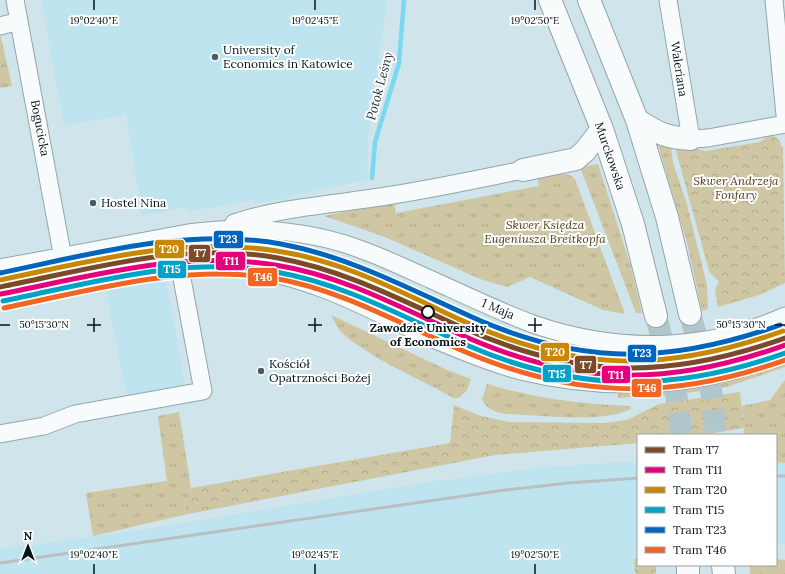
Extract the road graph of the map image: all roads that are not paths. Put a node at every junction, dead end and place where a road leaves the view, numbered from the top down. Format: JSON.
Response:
{"nodes":[{"id":1,"x":15,"y":0,"type":"edge"},
{"id":2,"x":550,"y":0,"type":"edge"},
{"id":3,"x":589,"y":0,"type":"edge"},
{"id":4,"x":668,"y":0,"type":"edge"},
{"id":5,"x":774,"y":0,"type":"edge"},
{"id":6,"x":19,"y":21,"type":"junction"},
{"id":7,"x":0,"y":26,"type":"edge"},
{"id":8,"x":785,"y":115,"type":"edge"},
{"id":9,"x":637,"y":120,"type":"junction"},
{"id":10,"x":785,"y":124,"type":"edge"},
{"id":11,"x":602,"y":129,"type":"junction"},
{"id":12,"x":691,"y":139,"type":"junction"},
{"id":13,"x":523,"y":170,"type":"joint"},
{"id":14,"x":215,"y":230,"type":"junction"},
{"id":15,"x":63,"y":256,"type":"junction"},
{"id":16,"x":0,"y":268,"type":"edge"},
{"id":17,"x":180,"y":268,"type":"junction"},
{"id":18,"x":68,"y":285,"type":"junction"},
{"id":19,"x":0,"y":298,"type":"edge"},
{"id":20,"x":690,"y":314,"type":"tunnel mouth"},
{"id":21,"x":656,"y":316,"type":"tunnel mouth"},
{"id":22,"x":785,"y":316,"type":"edge"},
{"id":23,"x":785,"y":352,"type":"edge"},
{"id":24,"x":0,"y":434,"type":"edge"}],
"edges":[{"from":1,"to":6,"type":"street","name":"Bogucicka"},
{"from":2,"to":11,"type":"highway","name":"Murckowska"},
{"from":3,"to":9,"type":"highway"},
{"from":4,"to":12,"type":"street","name":"Waleriana"},
{"from":5,"to":8,"type":"street"},
{"from":6,"to":7,"type":"street"},
{"from":6,"to":15,"type":"street","name":"Bogucicka"},
{"from":9,"to":12,"type":"highway"},
{"from":9,"to":20,"type":"highway"},
{"from":10,"to":12,"type":"street"},
{"from":11,"to":13,"type":"highway"},
{"from":11,"to":21,"type":"highway","name":"Murckowska"},
{"from":13,"to":14,"type":"street","name":"1 Maja"},
{"from":14,"to":15,"type":"street","name":"1 Maja"},
{"from":14,"to":22,"type":"street","name":"1 Maja"},
{"from":15,"to":16,"type":"street","name":"1 Maja"},
{"from":15,"to":18,"type":"street","name":"Bogucicka"},
{"from":17,"to":18,"type":"street"},
{"from":17,"to":23,"type":"street"},
{"from":17,"to":24,"type":"street"},
{"from":18,"to":19,"type":"street"}]}
